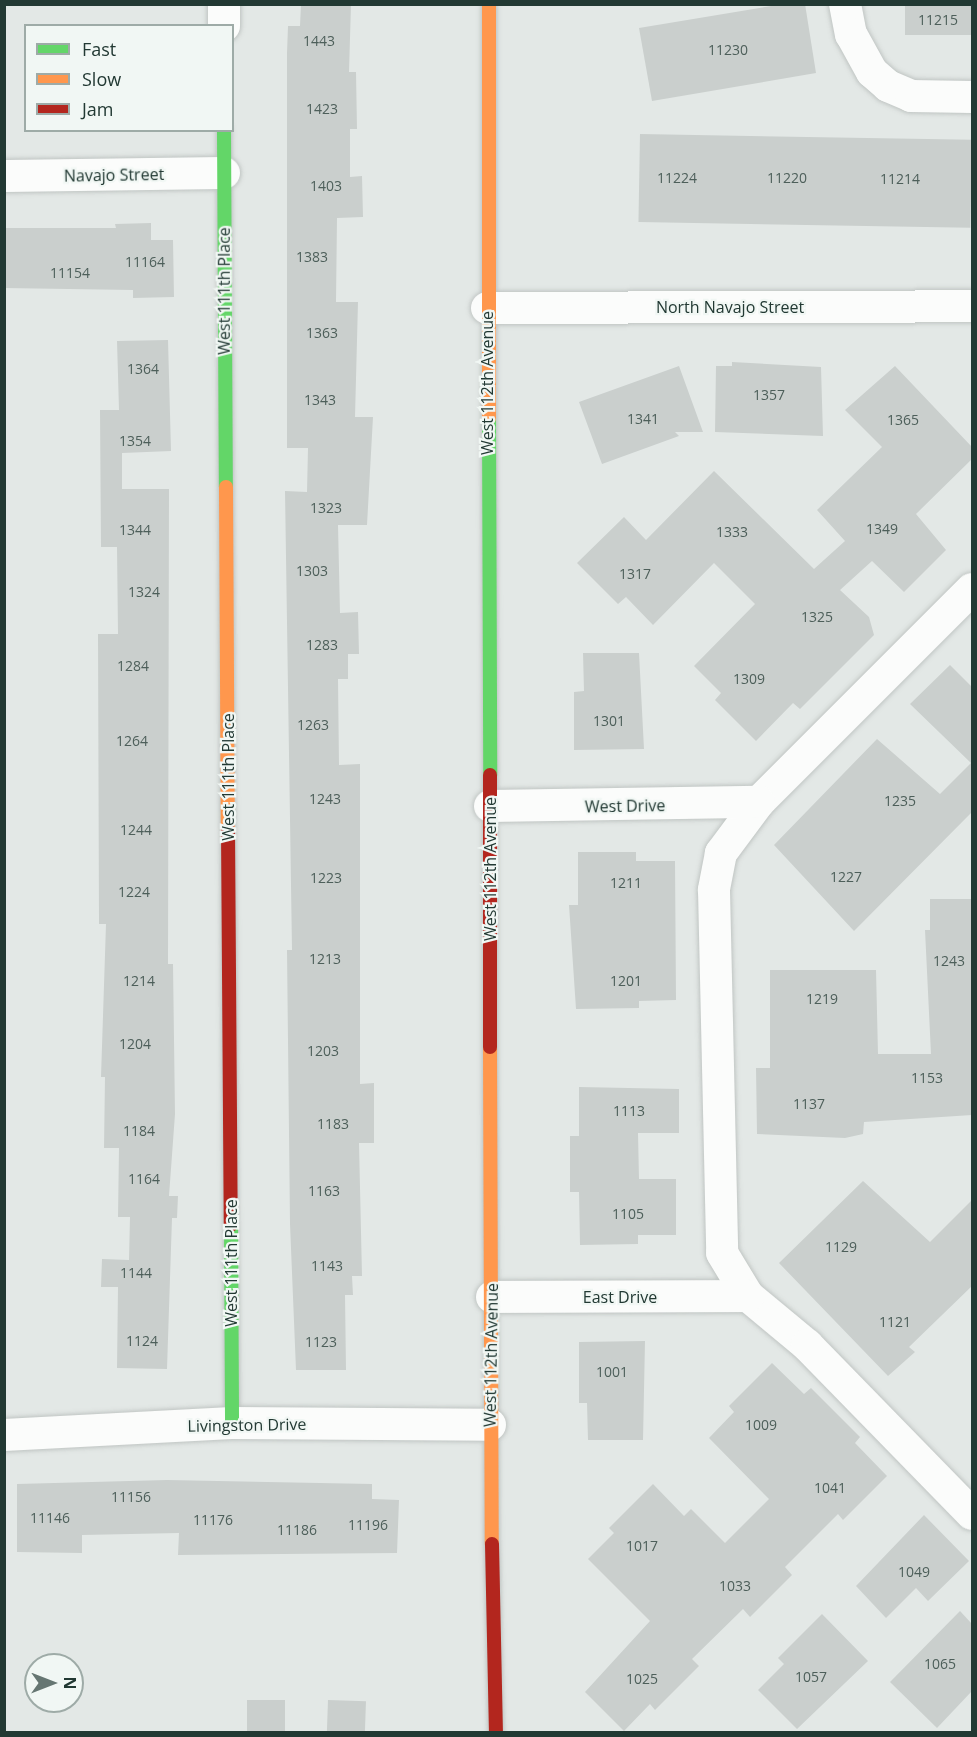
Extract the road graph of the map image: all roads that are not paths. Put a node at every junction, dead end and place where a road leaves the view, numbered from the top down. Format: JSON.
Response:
{"nodes":[{"id":1,"x":224,"y":4,"type":"edge"},
{"id":2,"x":489,"y":4,"type":"edge"},
{"id":3,"x":845,"y":4,"type":"edge"},
{"id":4,"x":224,"y":24,"type":"edge"},
{"id":5,"x":972,"y":97,"type":"edge"},
{"id":6,"x":224,"y":132,"type":"edge"},
{"id":7,"x":224,"y":173,"type":"junction"},
{"id":8,"x":4,"y":176,"type":"edge"},
{"id":9,"x":972,"y":306,"type":"edge"},
{"id":10,"x":487,"y":308,"type":"junction"},
{"id":11,"x":972,"y":589,"type":"edge"},
{"id":12,"x":759,"y":802,"type":"junction"},
{"id":13,"x":490,"y":807,"type":"junction"},
{"id":14,"x":748,"y":1296,"type":"junction"},
{"id":15,"x":492,"y":1297,"type":"junction"},
{"id":16,"x":232,"y":1423,"type":"junction"},
{"id":17,"x":490,"y":1425,"type":"junction"},
{"id":18,"x":4,"y":1435,"type":"edge"},
{"id":19,"x":972,"y":1514,"type":"edge"},
{"id":20,"x":496,"y":1732,"type":"edge"}],
"edges":[{"from":1,"to":4,"type":"street"},
{"from":2,"to":10,"type":"main road","name":"West 112th Avenue"},
{"from":3,"to":5,"type":"street"},
{"from":6,"to":7,"type":"main road","name":"West 111th Place"},
{"from":7,"to":8,"type":"street","name":"Navajo Street"},
{"from":7,"to":16,"type":"main road","name":"West 111th Place"},
{"from":9,"to":10,"type":"street","name":"North Navajo Street"},
{"from":10,"to":13,"type":"main road","name":"West 112th Avenue"},
{"from":11,"to":12,"type":"street"},
{"from":12,"to":13,"type":"street","name":"West Drive"},
{"from":12,"to":14,"type":"street"},
{"from":13,"to":15,"type":"main road","name":"West 112th Avenue"},
{"from":14,"to":15,"type":"street","name":"East Drive"},
{"from":14,"to":19,"type":"street"},
{"from":15,"to":17,"type":"main road","name":"West 112th Avenue"},
{"from":16,"to":17,"type":"street","name":"Livingston Drive"},
{"from":16,"to":18,"type":"street","name":"Livingston Drive"},
{"from":17,"to":20,"type":"main road","name":"West 112th Avenue"}]}
